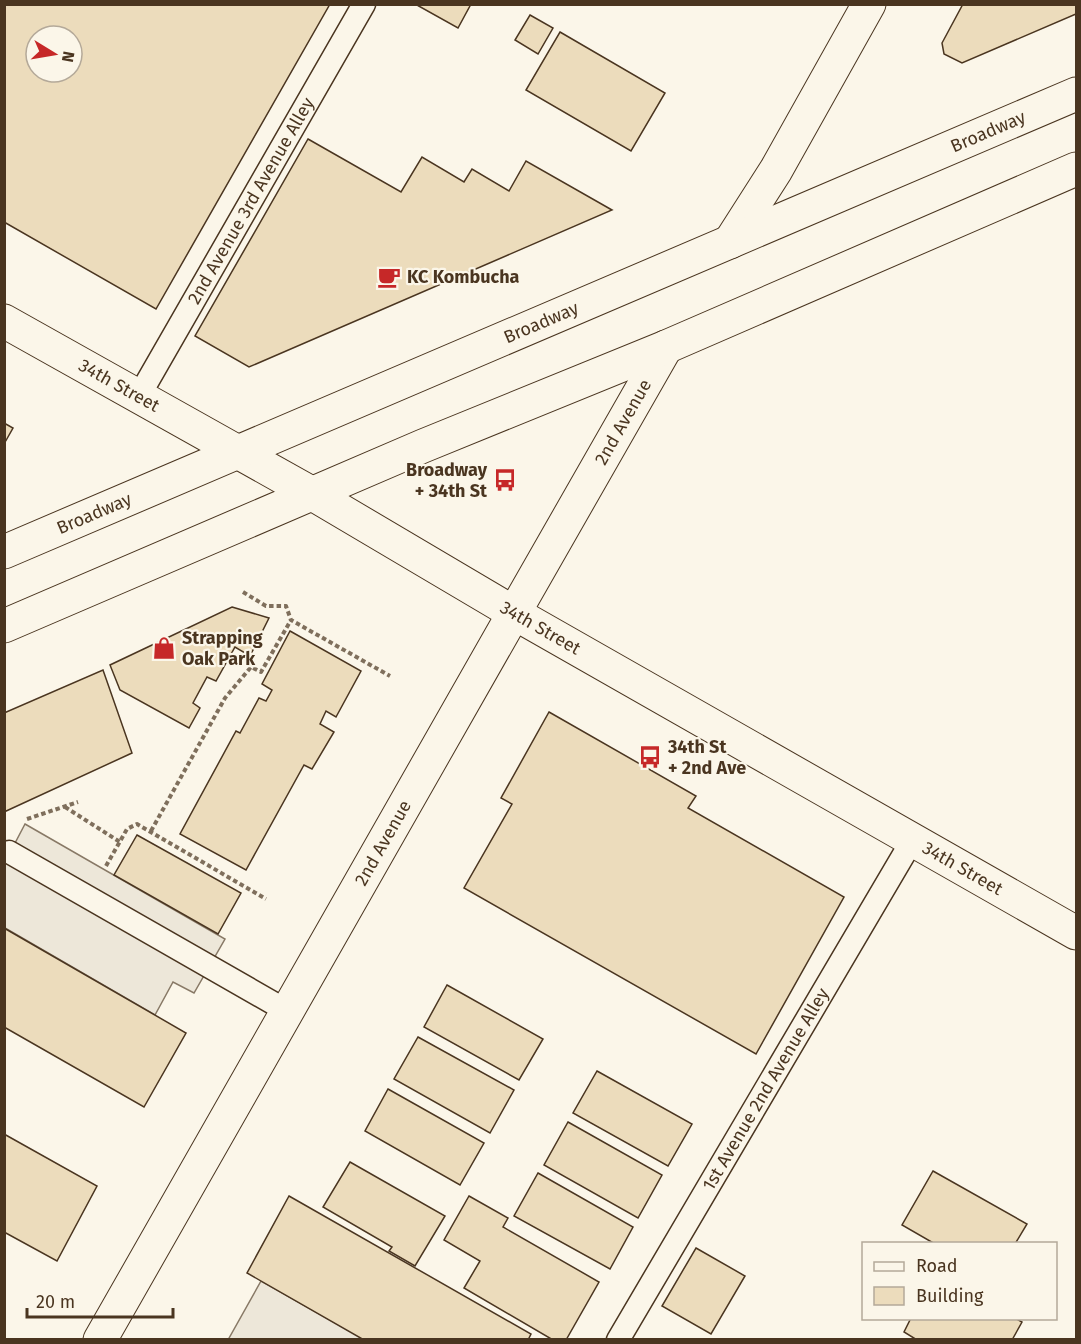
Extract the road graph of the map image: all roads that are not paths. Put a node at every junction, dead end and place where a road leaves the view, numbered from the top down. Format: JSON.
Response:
{"nodes":[{"id":1,"x":364,"y":4,"type":"edge"},
{"id":2,"x":869,"y":4,"type":"edge"},
{"id":3,"x":1077,"y":94,"type":"edge"},
{"id":4,"x":1077,"y":169,"type":"edge"},
{"id":5,"x":730,"y":242,"type":"junction"},
{"id":6,"x":4,"y":321,"type":"edge"},
{"id":7,"x":666,"y":347,"type":"junction"},
{"id":8,"x":139,"y":396,"type":"junction"},
{"id":9,"x":236,"y":452,"type":"junction"},
{"id":10,"x":311,"y":493,"type":"junction"},
{"id":11,"x":4,"y":552,"type":"edge"},
{"id":12,"x":514,"y":613,"type":"junction"},
{"id":13,"x":4,"y":626,"type":"edge"},
{"id":14,"x":913,"y":839,"type":"junction"},
{"id":15,"x":9,"y":852,"type":"dead end"},
{"id":16,"x":1077,"y":933,"type":"edge"},
{"id":17,"x":287,"y":1011,"type":"junction"},
{"id":18,"x":100,"y":1340,"type":"edge"},
{"id":19,"x":618,"y":1340,"type":"edge"}],
"edges":[{"from":1,"to":8,"type":"lane","name":"2nd Avenue 3rd Avenue Alley"},
{"from":2,"to":5,"type":"street"},
{"from":3,"to":5,"type":"street","name":"Broadway"},
{"from":4,"to":7,"type":"street"},
{"from":5,"to":9,"type":"street","name":"Broadway"},
{"from":6,"to":8,"type":"street","name":"34th Street"},
{"from":7,"to":10,"type":"street"},
{"from":7,"to":12,"type":"street","name":"2nd Avenue"},
{"from":8,"to":9,"type":"street","name":"34th Street"},
{"from":9,"to":10,"type":"street","name":"34th Street"},
{"from":9,"to":11,"type":"street","name":"Broadway"},
{"from":10,"to":12,"type":"street","name":"34th Street"},
{"from":10,"to":13,"type":"street"},
{"from":12,"to":14,"type":"street","name":"34th Street"},
{"from":12,"to":17,"type":"street","name":"2nd Avenue"},
{"from":14,"to":16,"type":"street","name":"34th Street"},
{"from":14,"to":19,"type":"lane","name":"1st Avenue 2nd Avenue Alley"},
{"from":15,"to":17,"type":"lane"},
{"from":17,"to":18,"type":"street","name":"2nd Avenue"}]}
